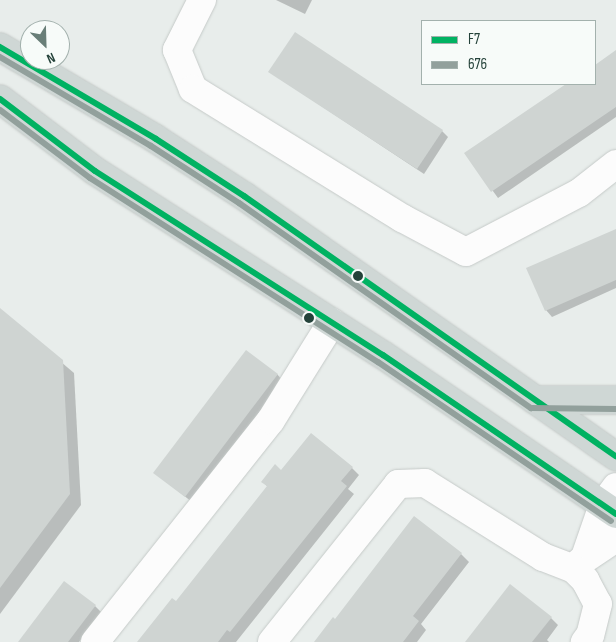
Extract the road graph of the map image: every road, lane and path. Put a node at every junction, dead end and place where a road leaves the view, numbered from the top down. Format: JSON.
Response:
{"nodes":[{"id":1,"x":202,"y":0,"type":"edge"},
{"id":2,"x":0,"y":47,"type":"edge"},
{"id":3,"x":0,"y":98,"type":"edge"},
{"id":4,"x":616,"y":164,"type":"edge"},
{"id":5,"x":332,"y":322,"type":"junction"},
{"id":6,"x":535,"y":400,"type":"junction"},
{"id":7,"x":616,"y":400,"type":"edge"},
{"id":8,"x":616,"y":456,"type":"edge"},
{"id":9,"x":612,"y":502,"type":"edge"},
{"id":10,"x":616,"y":538,"type":"edge"},
{"id":11,"x":580,"y":563,"type":"junction"},
{"id":12,"x":95,"y":642,"type":"edge"},
{"id":13,"x":272,"y":642,"type":"edge"},
{"id":14,"x":585,"y":642,"type":"edge"}],
"edges":[{"from":1,"to":4,"type":"lane"},
{"from":2,"to":6,"type":"main road"},
{"from":3,"to":5,"type":"main road"},
{"from":5,"to":9,"type":"main road"},
{"from":5,"to":12,"type":"lane"},
{"from":6,"to":7,"type":"main road"},
{"from":6,"to":8,"type":"main road"},
{"from":9,"to":11,"type":"lane"},
{"from":10,"to":11,"type":"lane"},
{"from":11,"to":13,"type":"lane"},
{"from":11,"to":14,"type":"lane"}]}
